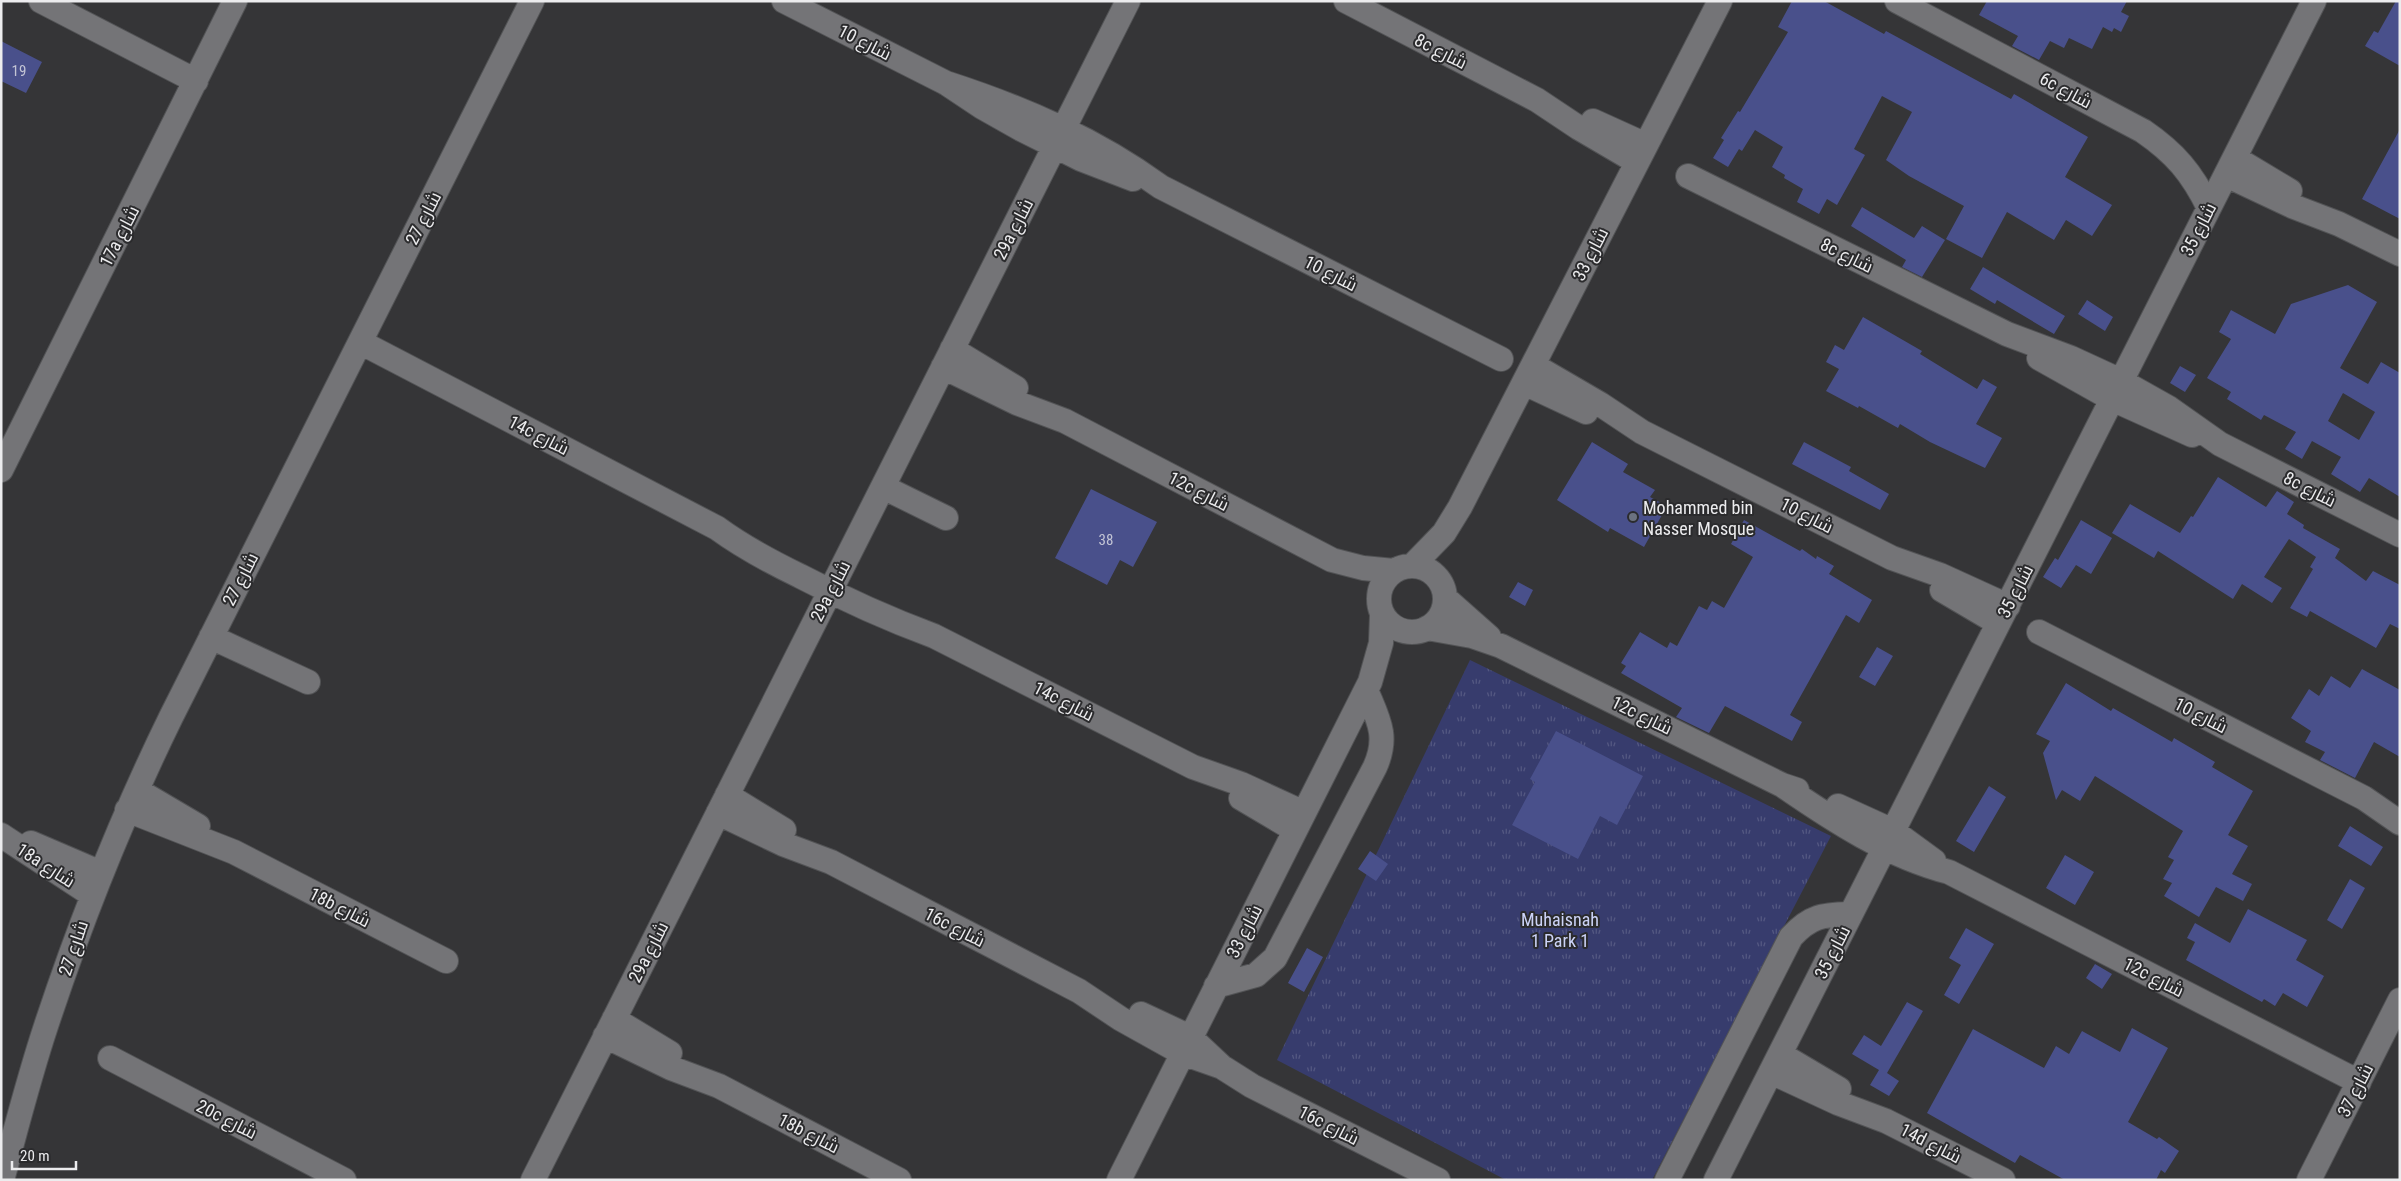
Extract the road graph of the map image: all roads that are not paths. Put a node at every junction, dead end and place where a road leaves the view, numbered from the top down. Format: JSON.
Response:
{"nodes":[{"id":1,"x":41,"y":1,"type":"edge"},
{"id":2,"x":234,"y":1,"type":"edge"},
{"id":3,"x":532,"y":1,"type":"edge"},
{"id":4,"x":784,"y":1,"type":"edge"},
{"id":5,"x":1128,"y":1,"type":"edge"},
{"id":6,"x":1346,"y":1,"type":"edge"},
{"id":7,"x":1720,"y":1,"type":"edge"},
{"id":8,"x":1897,"y":1,"type":"edge"},
{"id":9,"x":2314,"y":1,"type":"edge"},
{"id":10,"x":196,"y":81,"type":"junction"},
{"id":11,"x":1059,"y":136,"type":"junction"},
{"id":12,"x":1642,"y":154,"type":"junction"},
{"id":13,"x":2230,"y":166,"type":"junction"},
{"id":14,"x":1688,"y":176,"type":"dead end"},
{"id":15,"x":2209,"y":208,"type":"junction"},
{"id":16,"x":2400,"y":254,"type":"edge"},
{"id":17,"x":360,"y":342,"type":"junction"},
{"id":18,"x":948,"y":358,"type":"junction"},
{"id":19,"x":1501,"y":359,"type":"dead end"},
{"id":20,"x":1528,"y":374,"type":"junction"},
{"id":21,"x":2117,"y":390,"type":"junction"},
{"id":22,"x":3,"y":461,"type":"edge"},
{"id":23,"x":883,"y":487,"type":"junction"},
{"id":24,"x":1460,"y":507,"type":"junction"},
{"id":25,"x":946,"y":518,"type":"dead end"},
{"id":26,"x":2400,"y":535,"type":"edge"},
{"id":27,"x":1332,"y":560,"type":"junction"},
{"id":28,"x":1403,"y":569,"type":"junction"},
{"id":29,"x":834,"y":583,"type":"junction"},
{"id":30,"x":1442,"y":590,"type":"junction"},
{"id":31,"x":1381,"y":611,"type":"junction"},
{"id":32,"x":2003,"y":614,"type":"junction"},
{"id":33,"x":1422,"y":630,"type":"junction"},
{"id":34,"x":2039,"y":632,"type":"dead end"},
{"id":35,"x":211,"y":637,"type":"junction"},
{"id":36,"x":1501,"y":646,"type":"junction"},
{"id":37,"x":308,"y":682,"type":"dead end"},
{"id":38,"x":1368,"y":686,"type":"junction"},
{"id":39,"x":2364,"y":798,"type":"junction"},
{"id":40,"x":132,"y":800,"type":"junction"},
{"id":41,"x":722,"y":804,"type":"junction"},
{"id":42,"x":2400,"y":811,"type":"edge"},
{"id":43,"x":1299,"y":822,"type":"junction"},
{"id":44,"x":2400,"y":823,"type":"edge"},
{"id":45,"x":1,"y":831,"type":"edge"},
{"id":46,"x":1,"y":835,"type":"edge"},
{"id":47,"x":1889,"y":840,"type":"junction"},
{"id":48,"x":101,"y":873,"type":"junction"},
{"id":49,"x":92,"y":895,"type":"junction"},
{"id":50,"x":1851,"y":914,"type":"junction"},
{"id":51,"x":446,"y":962,"type":"dead end"},
{"id":52,"x":1216,"y":986,"type":"junction"},
{"id":53,"x":2400,"y":1000,"type":"edge"},
{"id":54,"x":610,"y":1027,"type":"junction"},
{"id":55,"x":1186,"y":1045,"type":"junction"},
{"id":56,"x":110,"y":1058,"type":"dead end"},
{"id":57,"x":1776,"y":1063,"type":"junction"},
{"id":58,"x":2359,"y":1082,"type":"junction"},
{"id":59,"x":1674,"y":1176,"type":"edge"},
{"id":60,"x":2,"y":1180,"type":"edge"},
{"id":61,"x":344,"y":1180,"type":"edge"},
{"id":62,"x":533,"y":1180,"type":"edge"},
{"id":63,"x":899,"y":1180,"type":"edge"},
{"id":64,"x":1119,"y":1180,"type":"edge"},
{"id":65,"x":1438,"y":1180,"type":"edge"},
{"id":66,"x":1716,"y":1180,"type":"edge"},
{"id":67,"x":2003,"y":1180,"type":"edge"},
{"id":68,"x":2309,"y":1180,"type":"edge"}],
"edges":[{"from":1,"to":10,"type":"street"},
{"from":2,"to":10,"type":"street","name":"17a شارع"},
{"from":3,"to":17,"type":"street","name":"شارع 27"},
{"from":4,"to":11,"type":"street","name":"شارع 10"},
{"from":5,"to":11,"type":"street","name":"29a شارع"},
{"from":6,"to":12,"type":"street","name":"8c شارع"},
{"from":7,"to":12,"type":"street","name":"شارع 33"},
{"from":8,"to":15,"type":"street","name":"6c شارع"},
{"from":9,"to":13,"type":"street","name":"شارع 35"},
{"from":10,"to":22,"type":"street","name":"17a شارع"},
{"from":11,"to":18,"type":"street","name":"29a شارع"},
{"from":11,"to":19,"type":"street","name":"شارع 10"},
{"from":12,"to":20,"type":"street","name":"شارع 33"},
{"from":13,"to":15,"type":"street","name":"شارع 35"},
{"from":13,"to":16,"type":"street"},
{"from":14,"to":21,"type":"street","name":"8c شارع"},
{"from":15,"to":21,"type":"street","name":"شارع 35"},
{"from":17,"to":29,"type":"street","name":"14c شارع"},
{"from":17,"to":35,"type":"street","name":"شارع 27"},
{"from":18,"to":23,"type":"street","name":"29a شارع"},
{"from":18,"to":27,"type":"street","name":"12c شارع"},
{"from":20,"to":24,"type":"street","name":"شارع 33"},
{"from":20,"to":32,"type":"street","name":"شارع 10"},
{"from":21,"to":26,"type":"street","name":"8c شارع"},
{"from":21,"to":32,"type":"street","name":"شارع 35"},
{"from":23,"to":25,"type":"street"},
{"from":23,"to":29,"type":"street","name":"29a شارع"},
{"from":24,"to":28,"type":"street","name":"شارع 33"},
{"from":24,"to":30,"type":"street","name":"شارع 33"},
{"from":27,"to":28,"type":"street","name":"12c شارع"},
{"from":27,"to":31,"type":"street","name":"12c شارع"},
{"from":28,"to":30,"type":"street"},
{"from":28,"to":31,"type":"street"},
{"from":29,"to":41,"type":"street","name":"29a شارع"},
{"from":29,"to":43,"type":"street","name":"14c شارع"},
{"from":30,"to":33,"type":"street"},
{"from":30,"to":36,"type":"street","name":"12c شارع"},
{"from":31,"to":33,"type":"street"},
{"from":31,"to":38,"type":"street","name":"شارع 33"},
{"from":32,"to":47,"type":"street","name":"شارع 35"},
{"from":33,"to":36,"type":"street","name":"12c شارع"},
{"from":33,"to":38,"type":"street","name":"شارع 33"},
{"from":34,"to":39,"type":"street","name":"شارع 10"},
{"from":35,"to":37,"type":"street"},
{"from":35,"to":40,"type":"street","name":"شارع 27"},
{"from":36,"to":47,"type":"street","name":"12c شارع"},
{"from":38,"to":43,"type":"street","name":"شارع 33"},
{"from":38,"to":52,"type":"street"},
{"from":39,"to":42,"type":"street","name":"شارع 10"},
{"from":39,"to":44,"type":"street","name":"شارع 10"},
{"from":40,"to":48,"type":"street","name":"شارع 27"},
{"from":40,"to":51,"type":"street","name":"18b شارع"},
{"from":41,"to":54,"type":"street","name":"29a شارع"},
{"from":41,"to":55,"type":"street","name":"16c شارع"},
{"from":43,"to":52,"type":"street","name":"شارع 33"},
{"from":45,"to":48,"type":"street","name":"18a شارع"},
{"from":46,"to":49,"type":"street","name":"18a شارع"},
{"from":47,"to":50,"type":"street","name":"شارع 35"},
{"from":47,"to":58,"type":"street","name":"12c شارع"},
{"from":48,"to":49,"type":"street","name":"شارع 27"},
{"from":49,"to":60,"type":"street","name":"شارع 27"},
{"from":50,"to":57,"type":"street","name":"شارع 35"},
{"from":50,"to":59,"type":"street"},
{"from":52,"to":55,"type":"street","name":"شارع 33"},
{"from":53,"to":58,"type":"street","name":"شارع 37"},
{"from":54,"to":62,"type":"street","name":"29a شارع"},
{"from":54,"to":63,"type":"street","name":"18b شارع"},
{"from":55,"to":64,"type":"street","name":"شارع 33"},
{"from":55,"to":65,"type":"street","name":"16c شارع"},
{"from":56,"to":61,"type":"street","name":"20c شارع"},
{"from":57,"to":66,"type":"street","name":"شارع 35"},
{"from":57,"to":67,"type":"street","name":"14d شارع"},
{"from":58,"to":68,"type":"street","name":"شارع 37"}]}
